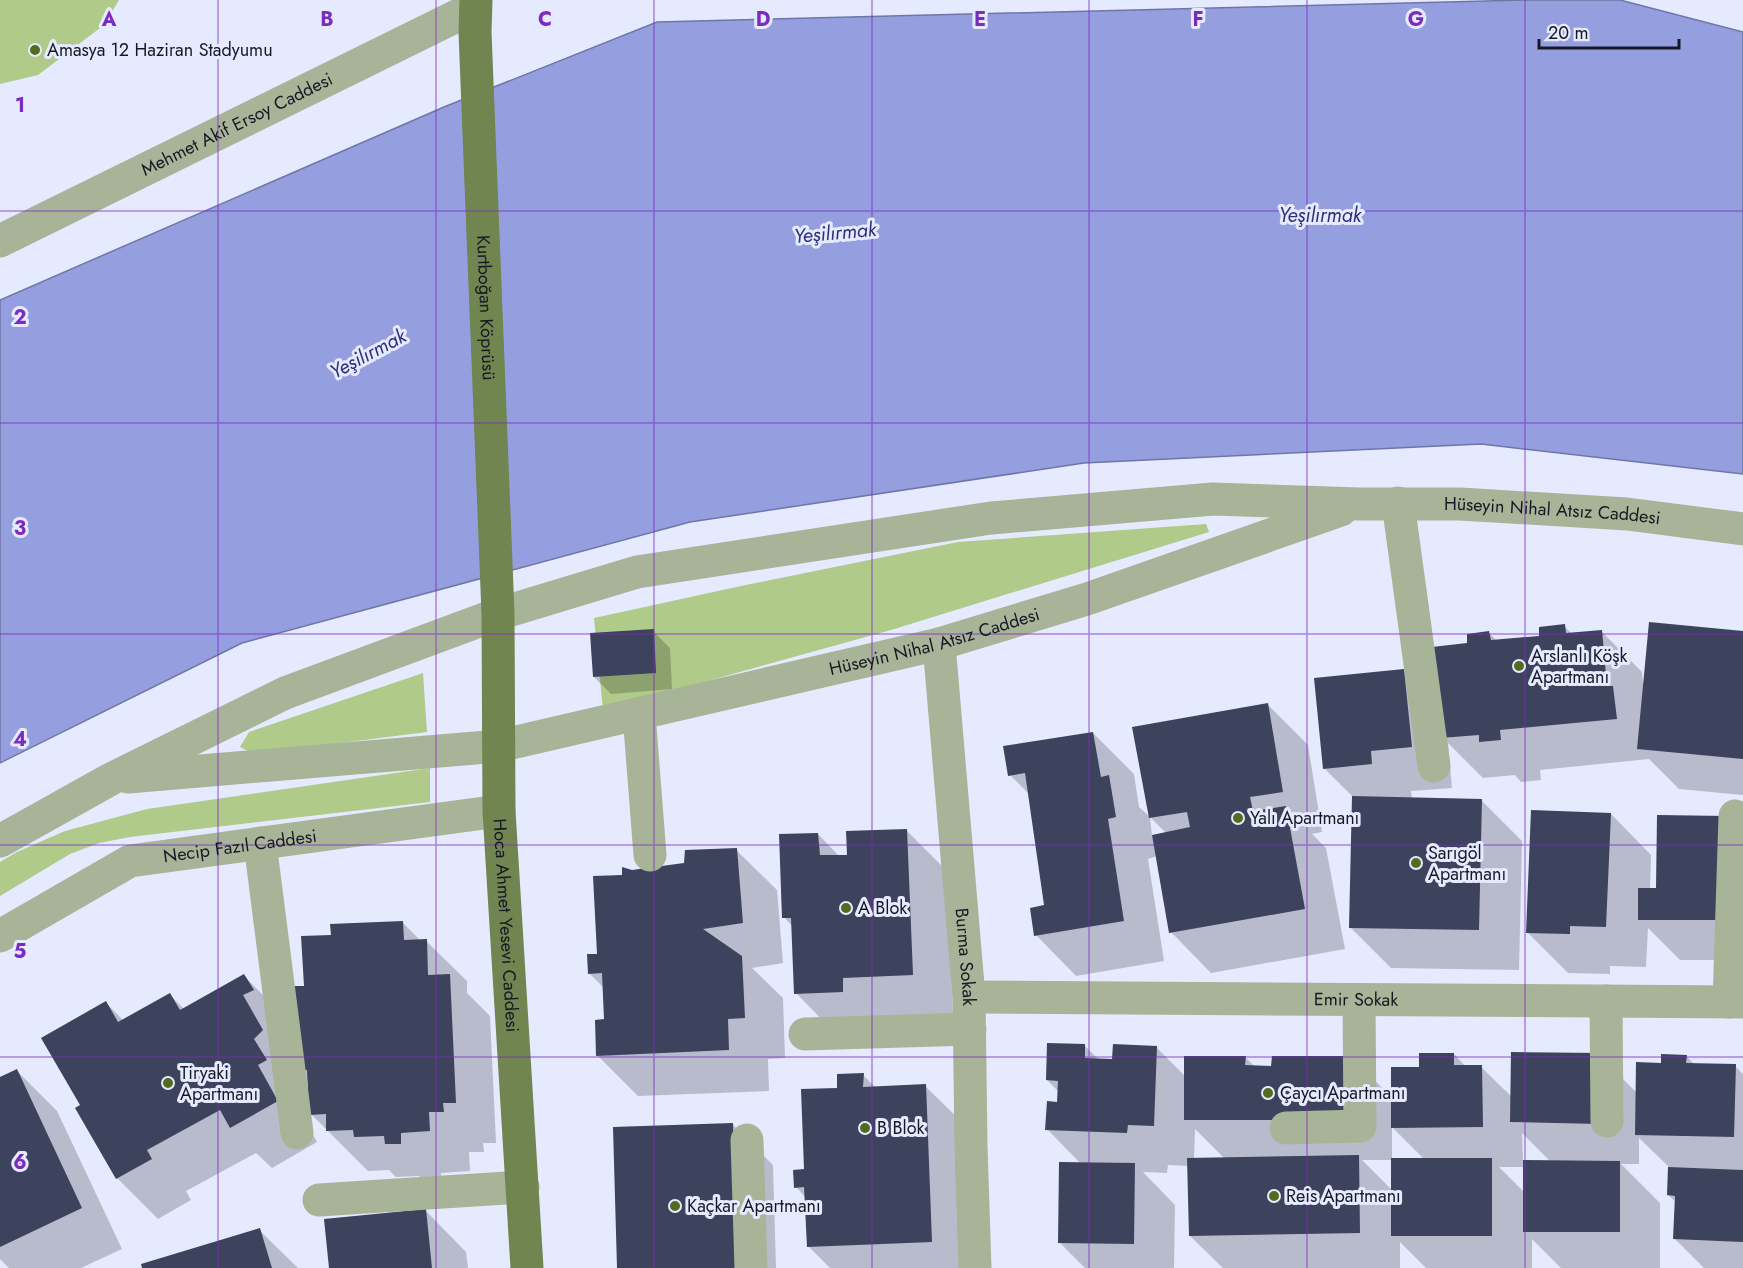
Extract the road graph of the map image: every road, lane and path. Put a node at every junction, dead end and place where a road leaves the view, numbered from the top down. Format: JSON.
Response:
{"nodes":[{"id":1,"x":476,"y":13,"type":"edge"},
{"id":2,"x":0,"y":241,"type":"edge"},
{"id":3,"x":1398,"y":503,"type":"junction"},
{"id":4,"x":1360,"y":504,"type":"junction"},
{"id":5,"x":1743,"y":530,"type":"edge"},
{"id":6,"x":497,"y":581,"type":"joint"},
{"id":7,"x":498,"y":614,"type":"junction"},
{"id":8,"x":939,"y":644,"type":"junction"},
{"id":9,"x":639,"y":714,"type":"junction"},
{"id":10,"x":499,"y":746,"type":"junction"},
{"id":11,"x":1434,"y":766,"type":"dead end"},
{"id":12,"x":111,"y":779,"type":"junction"},
{"id":13,"x":499,"y":812,"type":"junction"},
{"id":14,"x":1735,"y":816,"type":"dead end"},
{"id":15,"x":0,"y":841,"type":"edge"},
{"id":16,"x":260,"y":843,"type":"junction"},
{"id":17,"x":650,"y":855,"type":"dead end"},
{"id":18,"x":0,"y":936,"type":"edge"},
{"id":19,"x":1359,"y":1000,"type":"junction"},
{"id":20,"x":1617,"y":1001,"type":"junction"},
{"id":21,"x":1736,"y":1002,"type":"edge"},
{"id":22,"x":970,"y":1013,"type":"junction"},
{"id":23,"x":805,"y":1034,"type":"dead end"},
{"id":24,"x":1626,"y":1092,"type":"dead end"},
{"id":25,"x":1607,"y":1121,"type":"dead end"},
{"id":26,"x":1286,"y":1128,"type":"dead end"},
{"id":27,"x":297,"y":1134,"type":"dead end"},
{"id":28,"x":747,"y":1140,"type":"dead end"},
{"id":29,"x":523,"y":1187,"type":"junction"},
{"id":30,"x":319,"y":1200,"type":"dead end"},
{"id":31,"x":527,"y":1268,"type":"edge"},
{"id":32,"x":751,"y":1268,"type":"edge"},
{"id":33,"x":975,"y":1268,"type":"edge"}],
"edges":[{"from":1,"to":2,"type":"street","name":"Mehmet Akif Ersoy Caddesi"},
{"from":1,"to":6,"type":"main road","name":"Kurtboğan Köprüsü"},
{"from":3,"to":4,"type":"street","name":"Hüseyin Nihal Atsız Caddesi"},
{"from":3,"to":5,"type":"street","name":"Hüseyin Nihal Atsız Caddesi"},
{"from":3,"to":11,"type":"street"},
{"from":4,"to":7,"type":"street","name":"Hüseyin Nihal Atsız Caddesi"},
{"from":4,"to":8,"type":"street","name":"Hüseyin Nihal Atsız Caddesi"},
{"from":6,"to":7,"type":"main road","name":"Hoca Ahmet Yesevi Caddesi"},
{"from":7,"to":10,"type":"main road","name":"Hoca Ahmet Yesevi Caddesi"},
{"from":7,"to":12,"type":"street"},
{"from":8,"to":9,"type":"street","name":"Hüseyin Nihal Atsız Caddesi"},
{"from":8,"to":22,"type":"street","name":"Burma Sokak"},
{"from":9,"to":10,"type":"street","name":"Hüseyin Nihal Atsız Caddesi"},
{"from":9,"to":17,"type":"street"},
{"from":10,"to":12,"type":"street"},
{"from":10,"to":13,"type":"main road","name":"Hoca Ahmet Yesevi Caddesi"},
{"from":12,"to":15,"type":"street"},
{"from":13,"to":16,"type":"street","name":"Necip Fazıl Caddesi"},
{"from":13,"to":29,"type":"main road","name":"Hoca Ahmet Yesevi Caddesi"},
{"from":14,"to":21,"type":"street"},
{"from":16,"to":18,"type":"street","name":"Necip Fazıl Caddesi"},
{"from":16,"to":27,"type":"street"},
{"from":19,"to":20,"type":"street","name":"Emir Sokak"},
{"from":19,"to":22,"type":"street","name":"Emir Sokak"},
{"from":19,"to":26,"type":"street"},
{"from":20,"to":21,"type":"street","name":"Emir Sokak"},
{"from":20,"to":24,"type":"street"},
{"from":20,"to":25,"type":"street"},
{"from":22,"to":23,"type":"street","name":"Emir Sokak"},
{"from":22,"to":33,"type":"street","name":"Burma Sokak"},
{"from":28,"to":32,"type":"street"},
{"from":29,"to":30,"type":"street"},
{"from":29,"to":31,"type":"main road","name":"Hoca Ahmet Yesevi Caddesi"}]}
